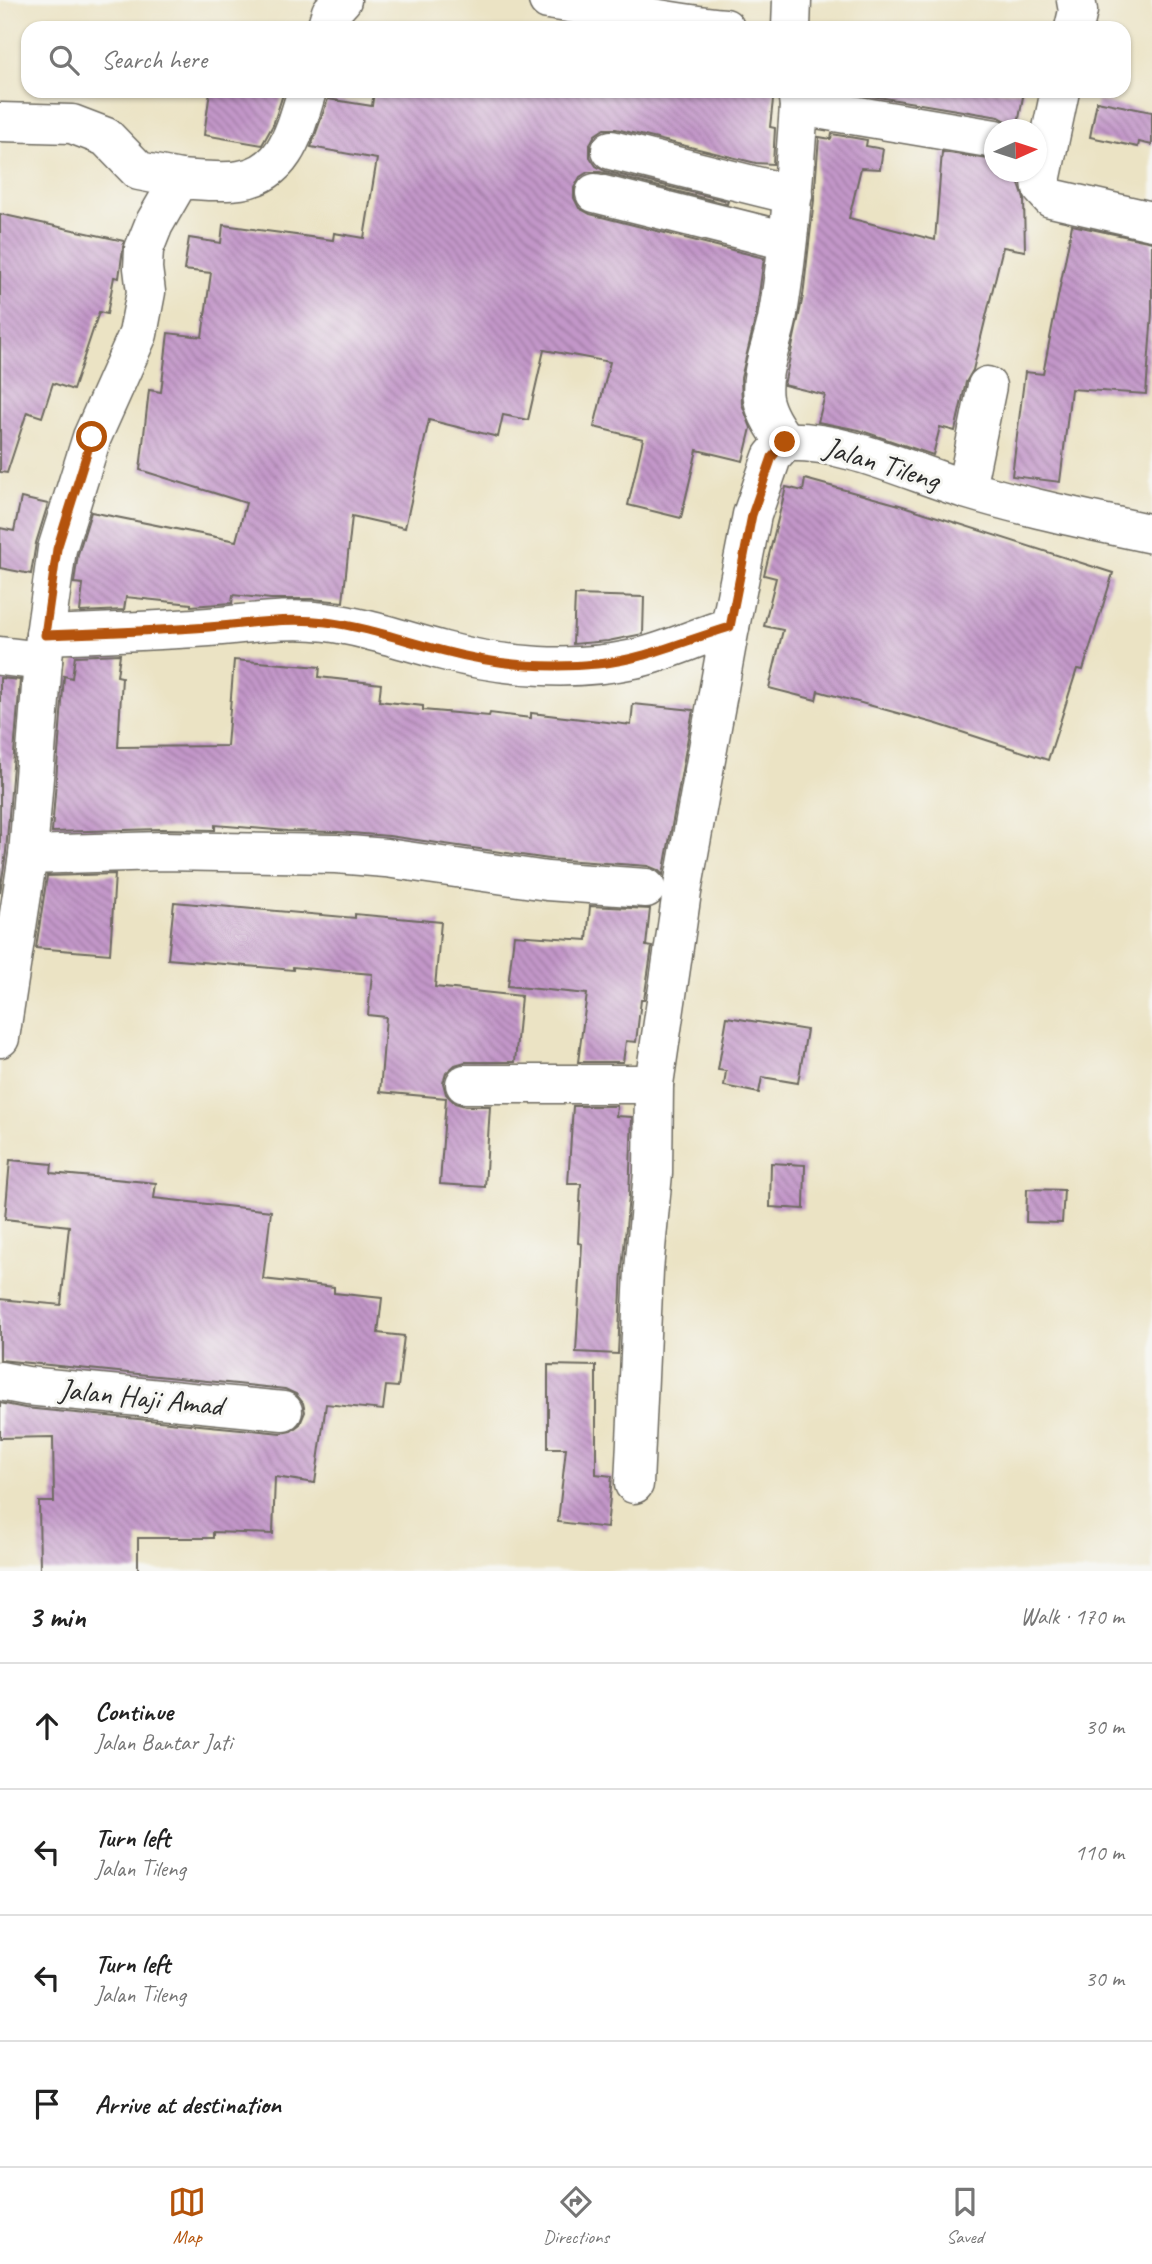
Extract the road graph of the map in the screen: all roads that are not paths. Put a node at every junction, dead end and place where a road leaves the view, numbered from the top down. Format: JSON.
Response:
{"nodes":[{"id":1,"x":342,"y":0,"type":"edge"},
{"id":2,"x":548,"y":0,"type":"edge"},
{"id":3,"x":792,"y":0,"type":"edge"},
{"id":4,"x":1076,"y":0,"type":"edge"},
{"id":5,"x":328,"y":21,"type":"edge"},
{"id":6,"x":668,"y":21,"type":"edge"},
{"id":7,"x":791,"y":21,"type":"edge"},
{"id":8,"x":1076,"y":21,"type":"edge"},
{"id":9,"x":305,"y":98,"type":"edge"},
{"id":10,"x":798,"y":98,"type":"edge"},
{"id":11,"x":1058,"y":98,"type":"edge"},
{"id":12,"x":0,"y":122,"type":"edge"},
{"id":13,"x":1047,"y":131,"type":"edge"},
{"id":14,"x":984,"y":137,"type":"edge"},
{"id":15,"x":611,"y":150,"type":"dead end"},
{"id":16,"x":180,"y":179,"type":"junction"},
{"id":17,"x":1041,"y":182,"type":"edge"},
{"id":18,"x":595,"y":193,"type":"dead end"},
{"id":19,"x":793,"y":195,"type":"junction"},
{"id":20,"x":1152,"y":221,"type":"edge"},
{"id":21,"x":787,"y":241,"type":"junction"},
{"id":22,"x":987,"y":386,"type":"dead end"},
{"id":23,"x":785,"y":442,"type":"junction"},
{"id":24,"x":966,"y":489,"type":"junction"},
{"id":25,"x":1152,"y":534,"type":"edge"},
{"id":26,"x":730,"y":627,"type":"junction"},
{"id":27,"x":44,"y":648,"type":"junction"},
{"id":28,"x":0,"y":656,"type":"edge"},
{"id":29,"x":29,"y":855,"type":"junction"},
{"id":30,"x":646,"y":888,"type":"dead end"},
{"id":31,"x":4,"y":989,"type":"edge"},
{"id":32,"x":0,"y":1038,"type":"edge"},
{"id":33,"x":465,"y":1084,"type":"dead end"},
{"id":34,"x":654,"y":1084,"type":"junction"},
{"id":35,"x":0,"y":1381,"type":"edge"},
{"id":36,"x":283,"y":1411,"type":"dead end"},
{"id":37,"x":634,"y":1484,"type":"dead end"}],
"edges":[{"from":1,"to":5,"type":"street"},
{"from":2,"to":6,"type":"street"},
{"from":3,"to":7,"type":"street"},
{"from":4,"to":8,"type":"street"},
{"from":9,"to":16,"type":"street"},
{"from":10,"to":14,"type":"street"},
{"from":10,"to":19,"type":"street"},
{"from":11,"to":13,"type":"street"},
{"from":12,"to":16,"type":"street"},
{"from":15,"to":19,"type":"street"},
{"from":16,"to":27,"type":"street"},
{"from":17,"to":20,"type":"street"},
{"from":18,"to":21,"type":"street"},
{"from":19,"to":21,"type":"street"},
{"from":21,"to":23,"type":"street"},
{"from":22,"to":24,"type":"street"},
{"from":23,"to":24,"type":"street","name":"Jalan Tileng"},
{"from":23,"to":26,"type":"street","name":"Jalan Tileng"},
{"from":24,"to":25,"type":"street","name":"Jalan Tileng"},
{"from":26,"to":27,"type":"street"},
{"from":26,"to":34,"type":"street","name":"Jalan Tileng"},
{"from":27,"to":28,"type":"street"},
{"from":27,"to":29,"type":"street"},
{"from":29,"to":30,"type":"street"},
{"from":29,"to":31,"type":"street"},
{"from":31,"to":32,"type":"street"},
{"from":33,"to":34,"type":"street"},
{"from":34,"to":37,"type":"street","name":"Jalan Tileng"},
{"from":35,"to":36,"type":"street","name":"Jalan Haji Amad"}]}
